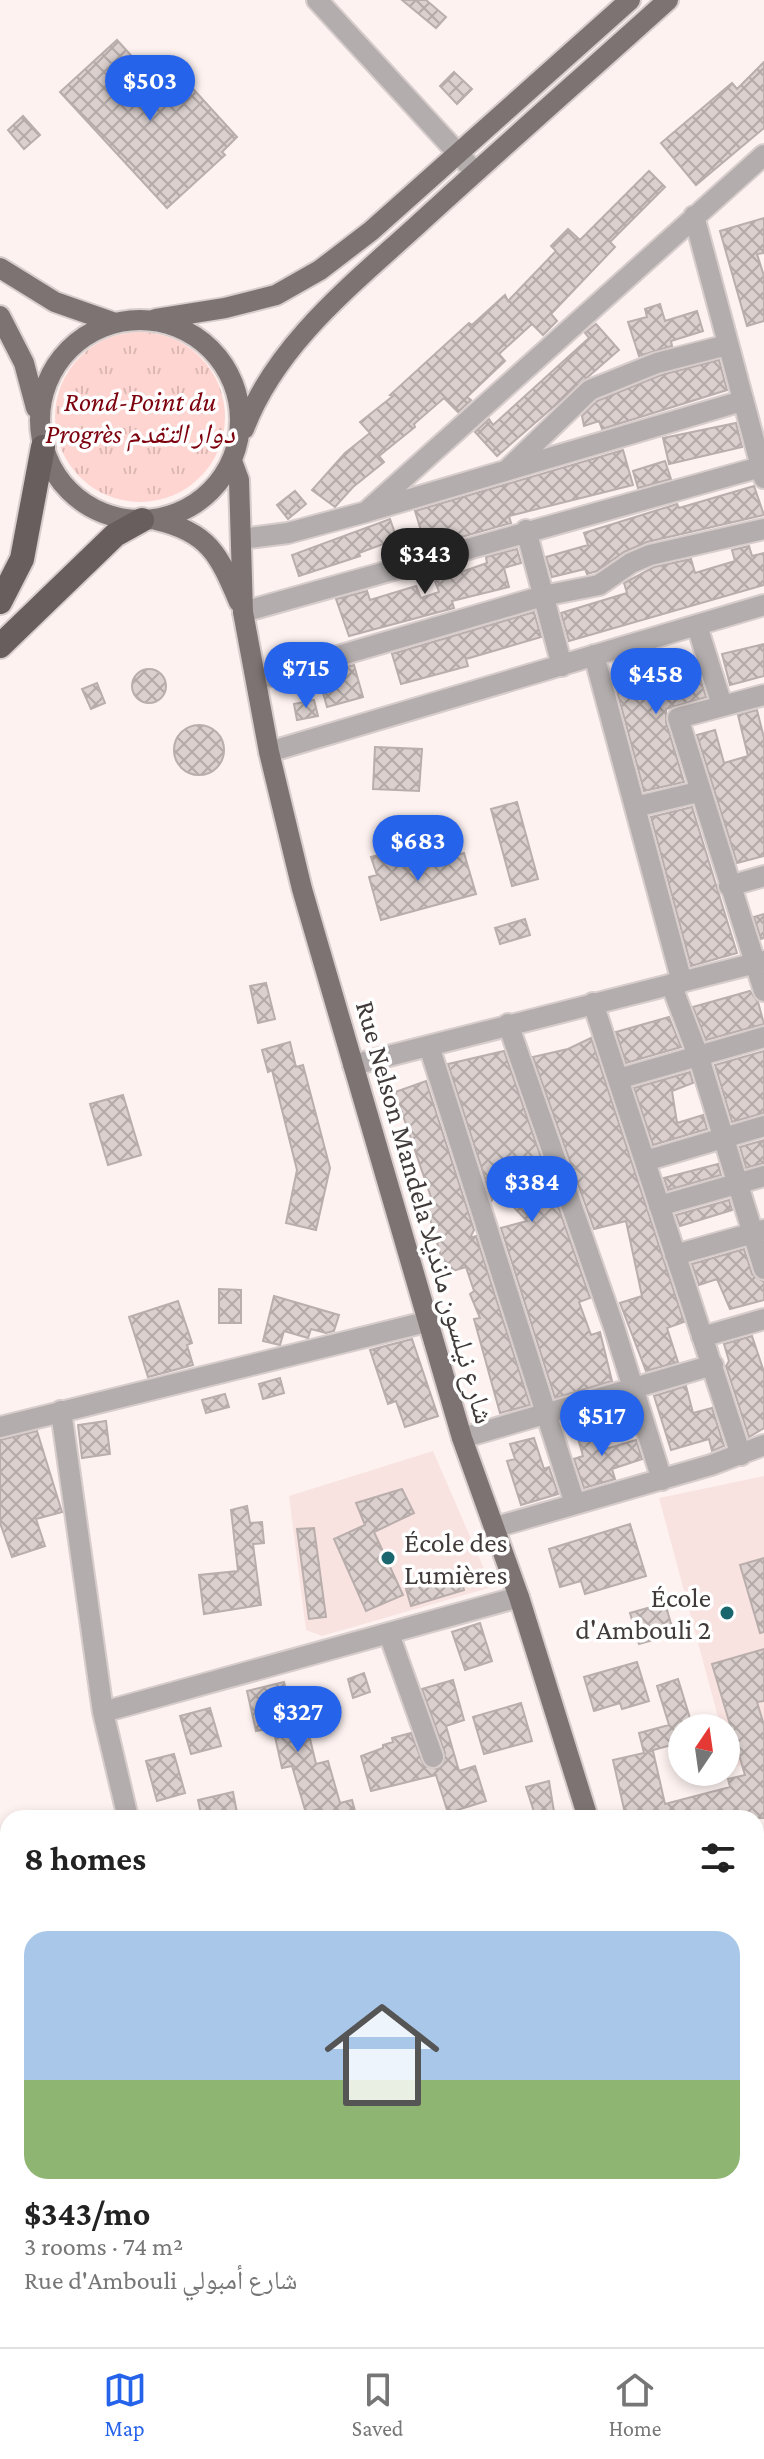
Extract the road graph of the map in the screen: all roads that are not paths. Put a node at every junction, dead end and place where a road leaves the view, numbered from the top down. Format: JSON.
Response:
{"nodes":[{"id":1,"x":317,"y":0,"type":"edge"},
{"id":2,"x":668,"y":0,"type":"edge"},
{"id":3,"x":626,"y":4,"type":"edge"},
{"id":4,"x":638,"y":27,"type":"junction"},
{"id":5,"x":459,"y":152,"type":"junction"},
{"id":6,"x":764,"y":155,"type":"edge"},
{"id":7,"x":475,"y":172,"type":"junction"},
{"id":8,"x":694,"y":216,"type":"junction"},
{"id":9,"x":0,"y":268,"type":"edge"},
{"id":10,"x":0,"y":316,"type":"edge"},
{"id":11,"x":148,"y":320,"type":"junction"},
{"id":12,"x":115,"y":323,"type":"junction"},
{"id":13,"x":727,"y":345,"type":"junction"},
{"id":14,"x":742,"y":401,"type":"junction"},
{"id":15,"x":41,"y":439,"type":"junction"},
{"id":16,"x":234,"y":454,"type":"junction"},
{"id":17,"x":506,"y":471,"type":"junction"},
{"id":18,"x":763,"y":471,"type":"edge"},
{"id":19,"x":366,"y":512,"type":"junction"},
{"id":20,"x":148,"y":520,"type":"junction"},
{"id":21,"x":764,"y":529,"type":"edge"},
{"id":22,"x":526,"y":530,"type":"junction"},
{"id":23,"x":241,"y":539,"type":"junction"},
{"id":24,"x":543,"y":596,"type":"junction"},
{"id":25,"x":0,"y":602,"type":"edge"},
{"id":26,"x":764,"y":605,"type":"edge"},
{"id":27,"x":243,"y":612,"type":"junction"},
{"id":28,"x":697,"y":626,"type":"junction"},
{"id":29,"x":0,"y":646,"type":"edge"},
{"id":30,"x":594,"y":655,"type":"junction"},
{"id":31,"x":562,"y":666,"type":"junction"},
{"id":32,"x":256,"y":680,"type":"junction"},
{"id":33,"x":764,"y":695,"type":"edge"},
{"id":34,"x":722,"y":705,"type":"junction"},
{"id":35,"x":269,"y":752,"type":"junction"},
{"id":36,"x":698,"y":792,"type":"junction"},
{"id":37,"x":635,"y":807,"type":"junction"},
{"id":38,"x":764,"y":876,"type":"edge"},
{"id":39,"x":729,"y":886,"type":"junction"},
{"id":40,"x":759,"y":962,"type":"edge"},
{"id":41,"x":677,"y":983,"type":"junction"},
{"id":42,"x":764,"y":991,"type":"edge"},
{"id":43,"x":593,"y":1003,"type":"junction"},
{"id":44,"x":508,"y":1024,"type":"junction"},
{"id":45,"x":764,"y":1037,"type":"edge"},
{"id":46,"x":429,"y":1046,"type":"junction"},
{"id":47,"x":699,"y":1058,"type":"junction"},
{"id":48,"x":353,"y":1065,"type":"junction"},
{"id":49,"x":618,"y":1079,"type":"junction"},
{"id":50,"x":764,"y":1126,"type":"edge"},
{"id":51,"x":723,"y":1138,"type":"junction"},
{"id":52,"x":645,"y":1161,"type":"junction"},
{"id":53,"x":764,"y":1176,"type":"edge"},
{"id":54,"x":736,"y":1183,"type":"junction"},
{"id":55,"x":659,"y":1206,"type":"junction"},
{"id":56,"x":758,"y":1232,"type":"edge"},
{"id":57,"x":675,"y":1255,"type":"junction"},
{"id":58,"x":764,"y":1269,"type":"edge"},
{"id":59,"x":764,"y":1319,"type":"edge"},
{"id":60,"x":430,"y":1321,"type":"junction"},
{"id":61,"x":702,"y":1337,"type":"junction"},
{"id":62,"x":713,"y":1365,"type":"junction"},
{"id":63,"x":634,"y":1386,"type":"junction"},
{"id":64,"x":61,"y":1411,"type":"junction"},
{"id":65,"x":544,"y":1414,"type":"junction"},
{"id":66,"x":0,"y":1427,"type":"edge"},
{"id":67,"x":462,"y":1438,"type":"junction"},
{"id":68,"x":764,"y":1445,"type":"edge"},
{"id":69,"x":741,"y":1455,"type":"junction"},
{"id":70,"x":662,"y":1480,"type":"junction"},
{"id":71,"x":575,"y":1504,"type":"junction"},
{"id":72,"x":496,"y":1527,"type":"junction"},
{"id":73,"x":519,"y":1597,"type":"junction"},
{"id":74,"x":389,"y":1634,"type":"junction"},
{"id":75,"x":103,"y":1712,"type":"junction"},
{"id":76,"x":433,"y":1757,"type":"dead end"},
{"id":77,"x":126,"y":1810,"type":"edge"},
{"id":78,"x":586,"y":1810,"type":"edge"}],
"edges":[{"from":1,"to":5,"type":"street"},
{"from":2,"to":4,"type":"main road"},
{"from":3,"to":4,"type":"main road"},
{"from":3,"to":5,"type":"main road"},
{"from":4,"to":7,"type":"main road"},
{"from":5,"to":7,"type":"street"},
{"from":5,"to":11,"type":"main road"},
{"from":6,"to":8,"type":"street"},
{"from":7,"to":16,"type":"main road"},
{"from":8,"to":13,"type":"street"},
{"from":8,"to":19,"type":"street"},
{"from":9,"to":12,"type":"main road"},
{"from":10,"to":15,"type":"main road"},
{"from":11,"to":12,"type":"main road"},
{"from":11,"to":16,"type":"main road"},
{"from":12,"to":15,"type":"main road"},
{"from":13,"to":14,"type":"street"},
{"from":13,"to":17,"type":"street"},
{"from":14,"to":17,"type":"street"},
{"from":14,"to":18,"type":"street"},
{"from":15,"to":20,"type":"main road"},
{"from":15,"to":25,"type":"highway"},
{"from":16,"to":20,"type":"main road"},
{"from":16,"to":23,"type":"main road","name":"Rue Nelson Mandela شارع نيلسون مانديلا"},
{"from":17,"to":19,"type":"street"},
{"from":18,"to":22,"type":"street"},
{"from":19,"to":23,"type":"street"},
{"from":20,"to":27,"type":"main road","name":"Rue Nelson Mandela شارع نيلسون مانديلا"},
{"from":20,"to":29,"type":"highway"},
{"from":21,"to":24,"type":"street"},
{"from":22,"to":24,"type":"street"},
{"from":22,"to":27,"type":"street"},
{"from":23,"to":27,"type":"main road","name":"Rue Nelson Mandela شارع نيلسون مانديلا"},
{"from":24,"to":31,"type":"street"},
{"from":24,"to":32,"type":"street"},
{"from":26,"to":28,"type":"street"},
{"from":27,"to":32,"type":"main road","name":"Rue Nelson Mandela شارع نيلسون مانديلا"},
{"from":28,"to":30,"type":"street"},
{"from":28,"to":34,"type":"street"},
{"from":30,"to":31,"type":"street"},
{"from":30,"to":37,"type":"street"},
{"from":31,"to":35,"type":"street"},
{"from":32,"to":35,"type":"main road","name":"Rue Nelson Mandela شارع نيلسون مانديلا"},
{"from":33,"to":34,"type":"street"},
{"from":34,"to":36,"type":"street"},
{"from":35,"to":48,"type":"main road","name":"Rue Nelson Mandela شارع نيلسون مانديلا"},
{"from":36,"to":37,"type":"street"},
{"from":36,"to":39,"type":"street"},
{"from":37,"to":41,"type":"street"},
{"from":38,"to":39,"type":"street"},
{"from":39,"to":40,"type":"street"},
{"from":40,"to":41,"type":"street"},
{"from":40,"to":42,"type":"street"},
{"from":41,"to":43,"type":"street"},
{"from":41,"to":47,"type":"street"},
{"from":43,"to":44,"type":"street"},
{"from":43,"to":49,"type":"street"},
{"from":44,"to":46,"type":"street"},
{"from":44,"to":63,"type":"street"},
{"from":45,"to":47,"type":"street"},
{"from":46,"to":48,"type":"street"},
{"from":46,"to":65,"type":"street"},
{"from":47,"to":49,"type":"street"},
{"from":47,"to":51,"type":"street"},
{"from":48,"to":60,"type":"main road","name":"Rue Nelson Mandela شارع نيلسون مانديلا"},
{"from":49,"to":52,"type":"street"},
{"from":50,"to":51,"type":"street"},
{"from":51,"to":52,"type":"street"},
{"from":51,"to":54,"type":"street"},
{"from":52,"to":55,"type":"street"},
{"from":53,"to":54,"type":"street"},
{"from":54,"to":55,"type":"street"},
{"from":54,"to":56,"type":"street"},
{"from":55,"to":57,"type":"street"},
{"from":56,"to":57,"type":"street"},
{"from":56,"to":58,"type":"street"},
{"from":57,"to":61,"type":"street"},
{"from":59,"to":61,"type":"street"},
{"from":60,"to":64,"type":"street"},
{"from":60,"to":67,"type":"main road","name":"Rue Nelson Mandela شارع نيلسون مانديلا"},
{"from":61,"to":62,"type":"street"},
{"from":62,"to":63,"type":"street"},
{"from":62,"to":69,"type":"street"},
{"from":63,"to":65,"type":"street"},
{"from":63,"to":70,"type":"street"},
{"from":64,"to":66,"type":"street"},
{"from":64,"to":75,"type":"street"},
{"from":65,"to":67,"type":"street"},
{"from":65,"to":71,"type":"street"},
{"from":67,"to":72,"type":"main road","name":"Rue Nelson Mandela شارع نيلسون مانديلا"},
{"from":68,"to":69,"type":"street"},
{"from":69,"to":70,"type":"street"},
{"from":70,"to":71,"type":"street"},
{"from":71,"to":72,"type":"street"},
{"from":72,"to":73,"type":"main road","name":"Rue Nelson Mandela شارع نيلسون مانديلا"},
{"from":73,"to":74,"type":"street"},
{"from":73,"to":78,"type":"main road","name":"Rue Nelson Mandela شارع نيلسون مانديلا"},
{"from":74,"to":75,"type":"street"},
{"from":74,"to":76,"type":"street"},
{"from":75,"to":77,"type":"street"}]}
